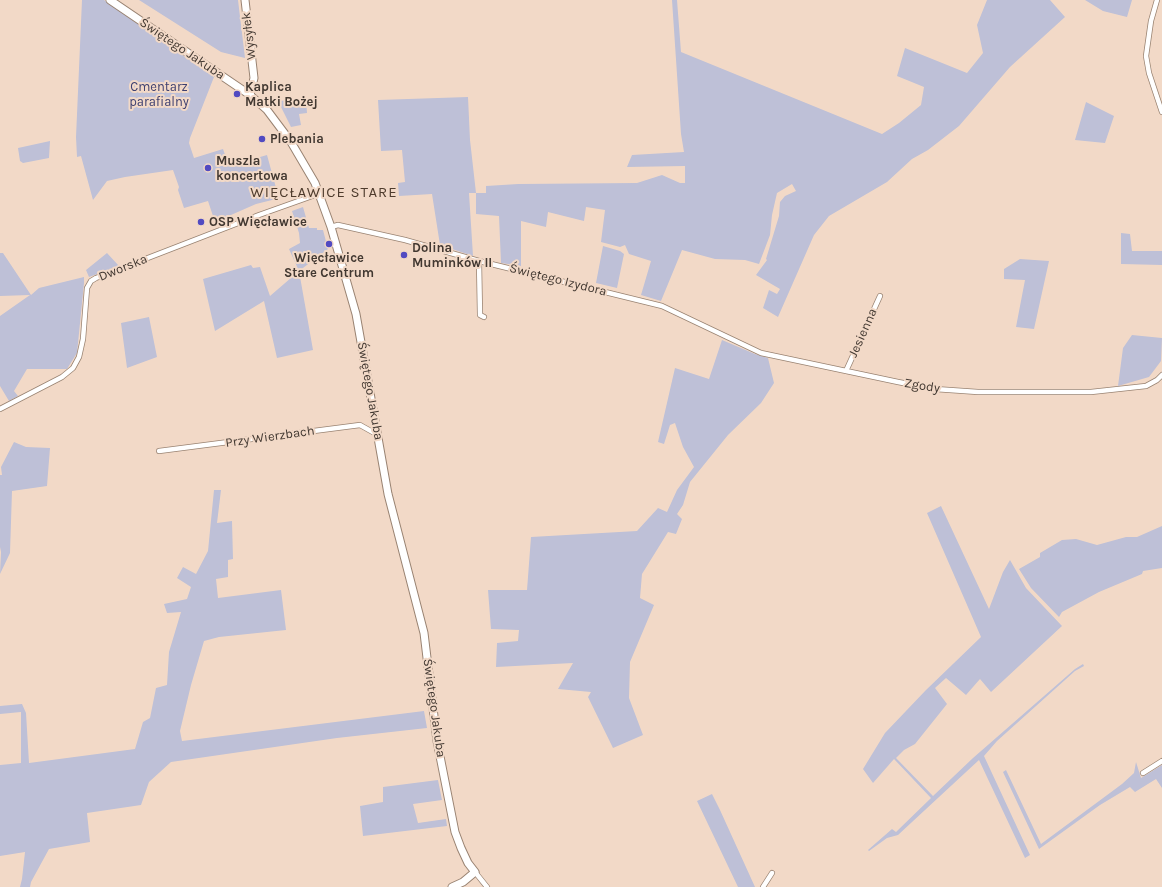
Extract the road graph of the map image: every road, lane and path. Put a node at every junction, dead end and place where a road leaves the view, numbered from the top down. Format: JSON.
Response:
{"nodes":[{"id":1,"x":110,"y":0,"type":"edge"},
{"id":2,"x":244,"y":0,"type":"edge"},
{"id":3,"x":1157,"y":0,"type":"edge"},
{"id":4,"x":250,"y":95,"type":"junction"},
{"id":5,"x":1162,"y":112,"type":"edge"},
{"id":6,"x":318,"y":194,"type":"junction"},
{"id":7,"x":330,"y":227,"type":"junction"},
{"id":8,"x":479,"y":261,"type":"junction"},
{"id":9,"x":880,"y":296,"type":"dead end"},
{"id":10,"x":484,"y":317,"type":"dead end"},
{"id":11,"x":690,"y":319,"type":"joint"},
{"id":12,"x":846,"y":371,"type":"junction"},
{"id":13,"x":1162,"y":375,"type":"edge"},
{"id":14,"x":0,"y":409,"type":"edge"},
{"id":15,"x":378,"y":435,"type":"junction"},
{"id":16,"x":159,"y":451,"type":"dead end"},
{"id":17,"x":1162,"y":761,"type":"edge"},
{"id":18,"x":1143,"y":773,"type":"dead end"},
{"id":19,"x":475,"y":872,"type":"junction"},
{"id":20,"x":772,"y":873,"type":"dead end"},
{"id":21,"x":452,"y":887,"type":"edge"},
{"id":22,"x":487,"y":887,"type":"edge"},
{"id":23,"x":762,"y":887,"type":"edge"}],
"edges":[{"from":1,"to":4,"type":"street","name":"Świętego Jakuba"},
{"from":2,"to":4,"type":"street","name":"Wysyłek"},
{"from":3,"to":5,"type":"street"},
{"from":4,"to":6,"type":"street","name":"Świętego Jakuba"},
{"from":6,"to":7,"type":"street","name":"Świętego Jakuba"},
{"from":6,"to":14,"type":"street","name":"Dworska"},
{"from":7,"to":8,"type":"street","name":"Świętego Izydora"},
{"from":7,"to":15,"type":"street","name":"Świętego Jakuba"},
{"from":8,"to":10,"type":"street"},
{"from":8,"to":11,"type":"street","name":"Świętego Izydora"},
{"from":9,"to":12,"type":"street","name":"Jesienna"},
{"from":11,"to":12,"type":"street","name":"Zgody"},
{"from":12,"to":13,"type":"street","name":"Zgody"},
{"from":15,"to":16,"type":"street","name":"Przy Wierzbach"},
{"from":15,"to":19,"type":"street","name":"Świętego Jakuba"},
{"from":17,"to":18,"type":"street"},
{"from":19,"to":21,"type":"street"},
{"from":19,"to":22,"type":"street"},
{"from":20,"to":23,"type":"street"}]}
